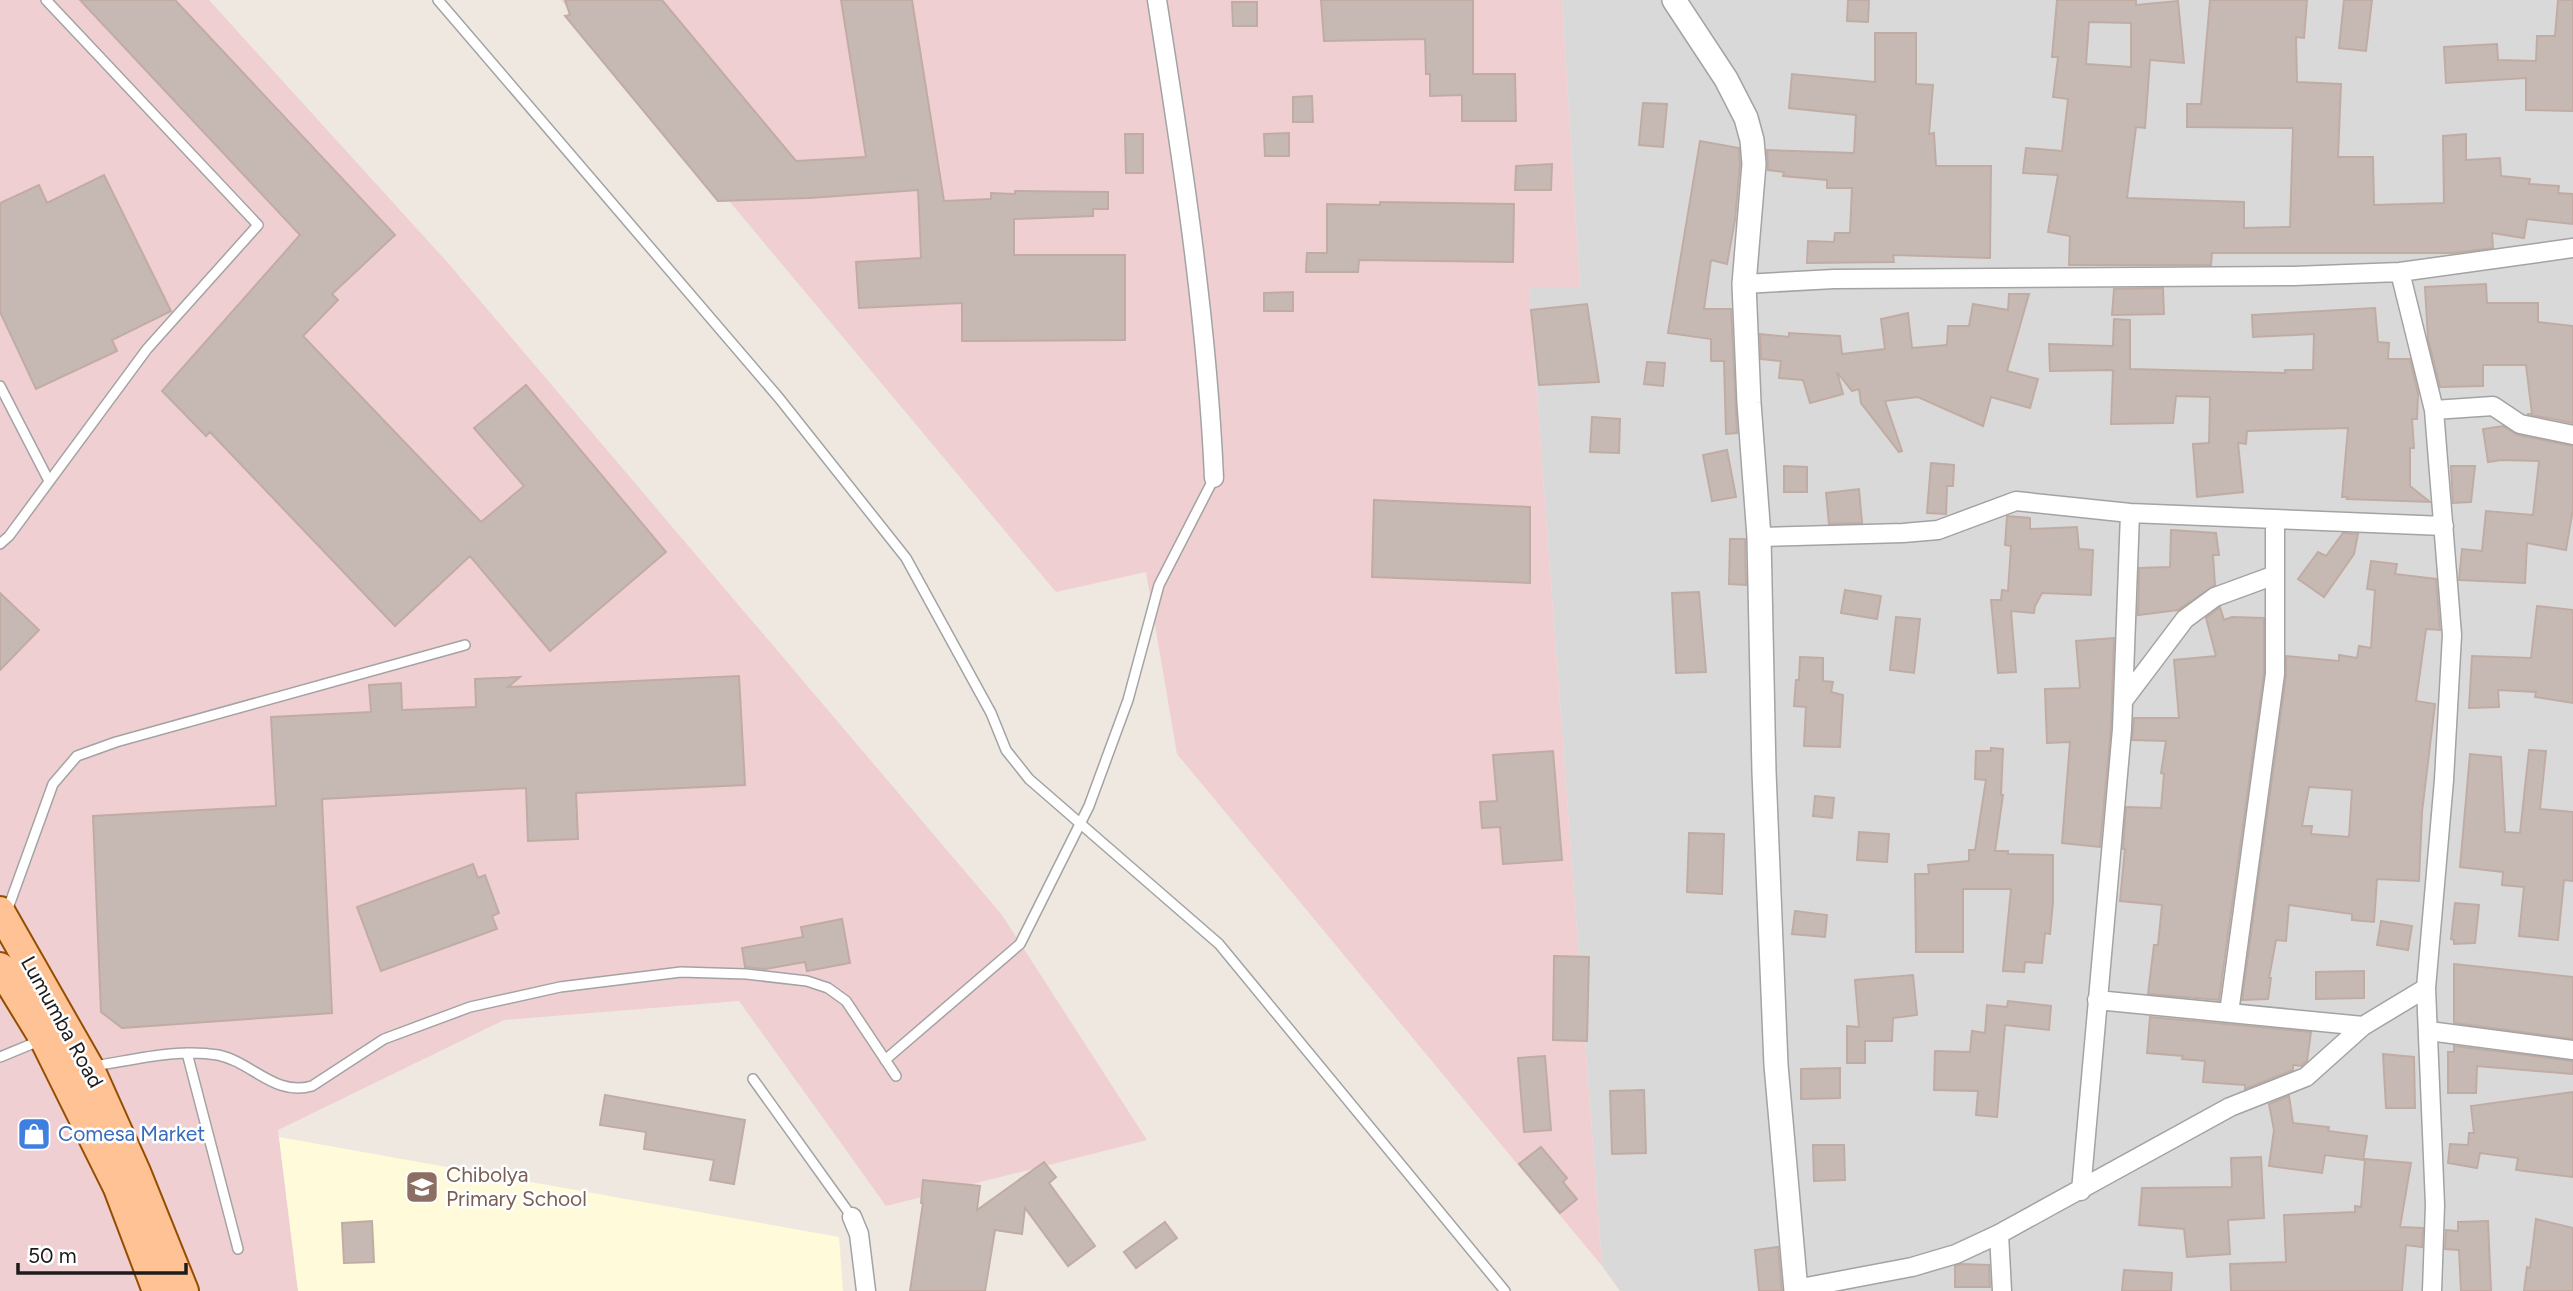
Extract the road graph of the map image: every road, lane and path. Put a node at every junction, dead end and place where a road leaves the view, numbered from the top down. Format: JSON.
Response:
{"nodes":[{"id":1,"x":46,"y":0,"type":"edge"},
{"id":2,"x":438,"y":0,"type":"edge"},
{"id":3,"x":1157,"y":0,"type":"edge"},
{"id":4,"x":1674,"y":0,"type":"edge"},
{"id":5,"x":2573,"y":248,"type":"edge"},
{"id":6,"x":2400,"y":272,"type":"junction"},
{"id":7,"x":1744,"y":284,"type":"junction"},
{"id":8,"x":0,"y":386,"type":"edge"},
{"id":9,"x":2434,"y":410,"type":"junction"},
{"id":10,"x":2573,"y":435,"type":"edge"},
{"id":11,"x":1214,"y":478,"type":"joint"},
{"id":12,"x":50,"y":481,"type":"junction"},
{"id":13,"x":2130,"y":513,"type":"junction"},
{"id":14,"x":2275,"y":519,"type":"junction"},
{"id":15,"x":2444,"y":526,"type":"junction"},
{"id":16,"x":1759,"y":537,"type":"junction"},
{"id":17,"x":0,"y":544,"type":"edge"},
{"id":18,"x":2275,"y":575,"type":"junction"},
{"id":19,"x":465,"y":645,"type":"dead end"},
{"id":20,"x":2123,"y":701,"type":"junction"},
{"id":21,"x":1080,"y":823,"type":"junction"},
{"id":22,"x":2,"y":914,"type":"edge"},
{"id":23,"x":0,"y":967,"type":"edge"},
{"id":24,"x":2426,"y":988,"type":"junction"},
{"id":25,"x":2097,"y":1000,"type":"junction"},
{"id":26,"x":2229,"y":1013,"type":"junction"},
{"id":27,"x":2363,"y":1026,"type":"junction"},
{"id":28,"x":2429,"y":1031,"type":"junction"},
{"id":29,"x":44,"y":1039,"type":"junction"},
{"id":30,"x":2573,"y":1050,"type":"edge"},
{"id":31,"x":187,"y":1053,"type":"junction"},
{"id":32,"x":0,"y":1057,"type":"edge"},
{"id":33,"x":885,"y":1060,"type":"junction"},
{"id":34,"x":89,"y":1067,"type":"junction"},
{"id":35,"x":896,"y":1076,"type":"dead end"},
{"id":36,"x":752,"y":1079,"type":"dead end"},
{"id":37,"x":2081,"y":1191,"type":"junction"},
{"id":38,"x":852,"y":1217,"type":"joint"},
{"id":39,"x":1999,"y":1234,"type":"junction"},
{"id":40,"x":238,"y":1249,"type":"dead end"},
{"id":41,"x":1796,"y":1290,"type":"edge"},
{"id":42,"x":157,"y":1291,"type":"edge"},
{"id":43,"x":184,"y":1291,"type":"edge"},
{"id":44,"x":866,"y":1291,"type":"edge"},
{"id":45,"x":1505,"y":1291,"type":"edge"},
{"id":46,"x":2002,"y":1291,"type":"edge"},
{"id":47,"x":2432,"y":1291,"type":"edge"}],
"edges":[{"from":1,"to":12,"type":"lane"},
{"from":2,"to":21,"type":"lane"},
{"from":3,"to":11,"type":"street"},
{"from":4,"to":7,"type":"street"},
{"from":5,"to":6,"type":"street"},
{"from":6,"to":7,"type":"street"},
{"from":6,"to":9,"type":"street"},
{"from":7,"to":16,"type":"street"},
{"from":8,"to":12,"type":"lane"},
{"from":9,"to":10,"type":"street"},
{"from":9,"to":15,"type":"street"},
{"from":11,"to":21,"type":"lane"},
{"from":12,"to":17,"type":"lane"},
{"from":13,"to":14,"type":"street"},
{"from":13,"to":16,"type":"street"},
{"from":13,"to":20,"type":"street"},
{"from":14,"to":15,"type":"street"},
{"from":14,"to":18,"type":"street"},
{"from":15,"to":24,"type":"street"},
{"from":16,"to":41,"type":"street"},
{"from":18,"to":20,"type":"street"},
{"from":18,"to":26,"type":"street"},
{"from":19,"to":22,"type":"lane"},
{"from":20,"to":25,"type":"street"},
{"from":21,"to":33,"type":"lane"},
{"from":21,"to":45,"type":"lane"},
{"from":22,"to":34,"type":"main road","name":"Lumumba Road"},
{"from":23,"to":29,"type":"main road","name":"Lumumba Road"},
{"from":24,"to":27,"type":"street"},
{"from":24,"to":28,"type":"street"},
{"from":25,"to":26,"type":"street"},
{"from":25,"to":37,"type":"street"},
{"from":26,"to":27,"type":"street"},
{"from":27,"to":37,"type":"street"},
{"from":28,"to":30,"type":"street"},
{"from":28,"to":47,"type":"street"},
{"from":29,"to":32,"type":"lane"},
{"from":29,"to":42,"type":"main road","name":"Lumumba Road"},
{"from":31,"to":33,"type":"lane"},
{"from":31,"to":34,"type":"lane"},
{"from":31,"to":40,"type":"lane"},
{"from":33,"to":35,"type":"lane"},
{"from":34,"to":43,"type":"main road","name":"Lumumba Road"},
{"from":36,"to":38,"type":"lane"},
{"from":37,"to":39,"type":"street"},
{"from":38,"to":44,"type":"street"},
{"from":39,"to":41,"type":"street"},
{"from":39,"to":46,"type":"street"}]}
